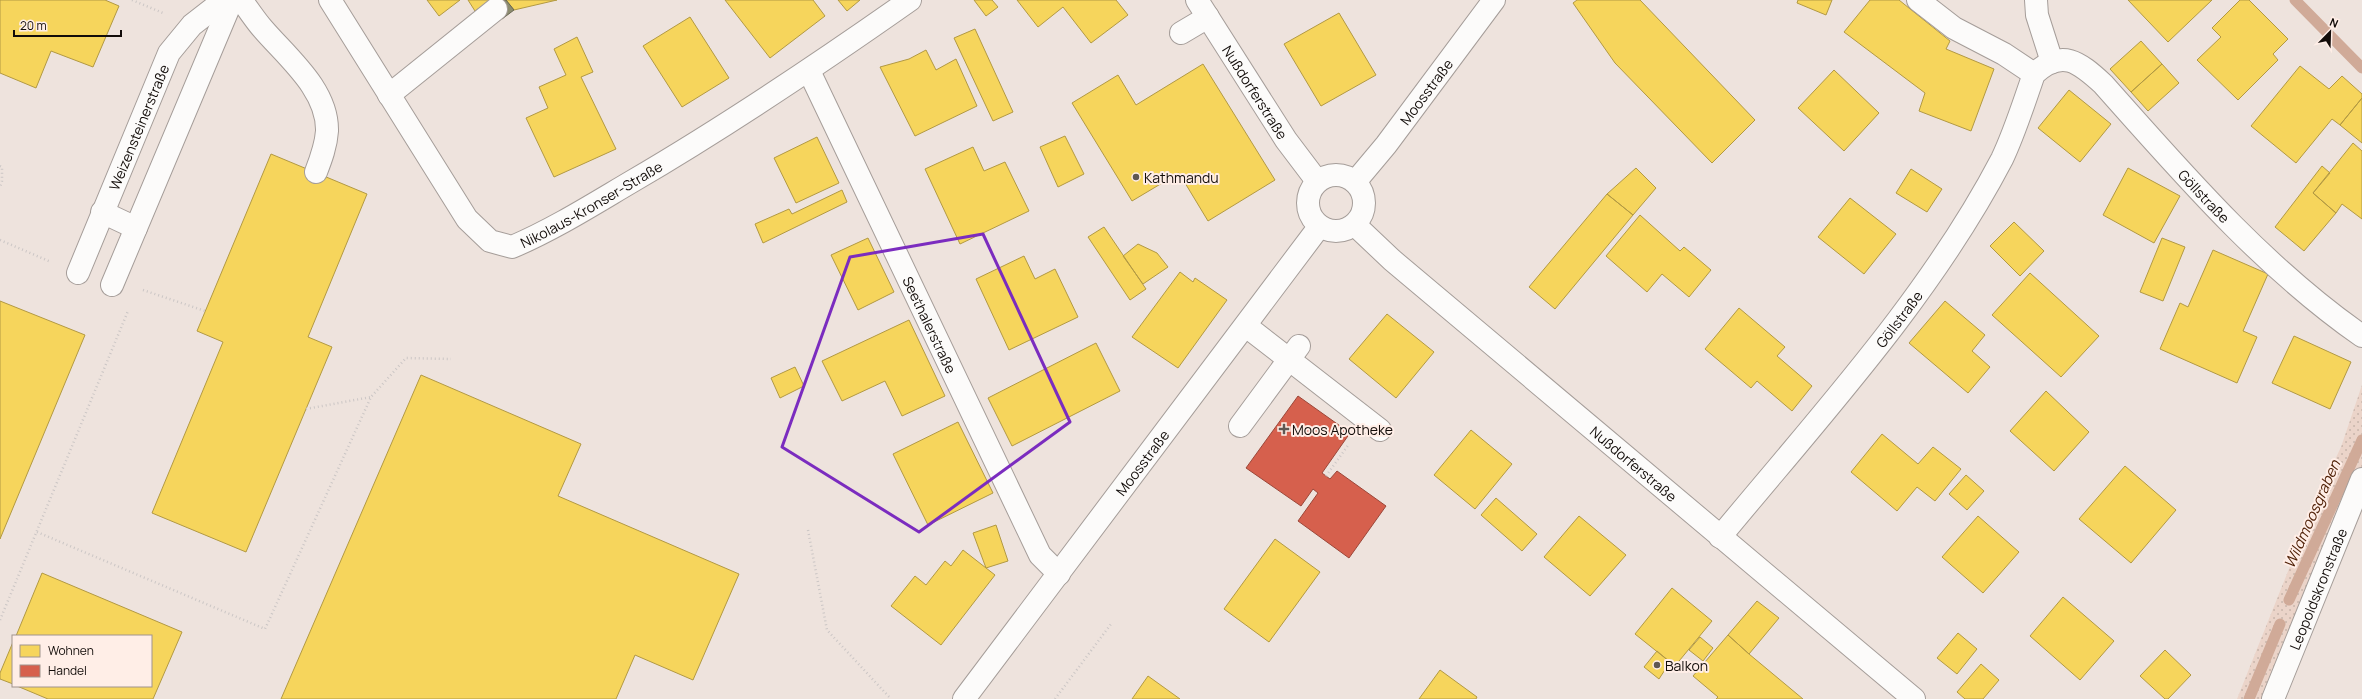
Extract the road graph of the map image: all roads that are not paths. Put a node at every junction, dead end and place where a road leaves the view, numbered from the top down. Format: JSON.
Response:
{"nodes":[{"id":1,"x":224,"y":0,"type":"edge"},
{"id":2,"x":232,"y":0,"type":"edge"},
{"id":3,"x":241,"y":0,"type":"edge"},
{"id":4,"x":330,"y":0,"type":"edge"},
{"id":5,"x":910,"y":0,"type":"edge"},
{"id":6,"x":1494,"y":0,"type":"edge"},
{"id":7,"x":1918,"y":0,"type":"edge"},
{"id":8,"x":2036,"y":0,"type":"edge"},
{"id":9,"x":1203,"y":8,"type":"edge"},
{"id":10,"x":496,"y":9,"type":"dead end"},
{"id":11,"x":1181,"y":33,"type":"dead end"},
{"id":12,"x":2052,"y":62,"type":"junction"},
{"id":13,"x":809,"y":70,"type":"junction"},
{"id":14,"x":2034,"y":74,"type":"junction"},
{"id":15,"x":389,"y":94,"type":"junction"},
{"id":16,"x":316,"y":172,"type":"dead end"},
{"id":17,"x":1317,"y":181,"type":"junction"},
{"id":18,"x":1355,"y":182,"type":"junction"},
{"id":19,"x":102,"y":212,"type":"junction"},
{"id":20,"x":1355,"y":225,"type":"junction"},
{"id":21,"x":1319,"y":227,"type":"junction"},
{"id":22,"x":136,"y":228,"type":"junction"},
{"id":23,"x":78,"y":273,"type":"road end"},
{"id":24,"x":112,"y":284,"type":"road end"},
{"id":25,"x":1246,"y":326,"type":"junction"},
{"id":26,"x":2362,"y":336,"type":"edge"},
{"id":27,"x":1294,"y":353,"type":"junction"},
{"id":28,"x":1240,"y":426,"type":"dead end"},
{"id":29,"x":1380,"y":430,"type":"dead end"},
{"id":30,"x":2362,"y":478,"type":"edge"},
{"id":31,"x":1720,"y":536,"type":"junction"},
{"id":32,"x":1059,"y":574,"type":"junction"},
{"id":33,"x":964,"y":699,"type":"edge"},
{"id":34,"x":1914,"y":699,"type":"edge"},
{"id":35,"x":2273,"y":699,"type":"edge"}],
"edges":[{"from":1,"to":19,"type":"street","name":"Weizensteinerstraße"},
{"from":2,"to":22,"type":"street"},
{"from":3,"to":16,"type":"street"},
{"from":4,"to":15,"type":"street","name":"Nikolaus-Kronser-Straße"},
{"from":5,"to":13,"type":"street","name":"Nikolaus-Kronser-Straße"},
{"from":6,"to":18,"type":"street","name":"Moosstraße"},
{"from":7,"to":14,"type":"street"},
{"from":8,"to":12,"type":"street"},
{"from":9,"to":11,"type":"street"},
{"from":9,"to":17,"type":"street","name":"Nußdorferstraße"},
{"from":10,"to":15,"type":"street"},
{"from":12,"to":14,"type":"street","name":"Göllstraße"},
{"from":12,"to":26,"type":"street","name":"Göllstraße"},
{"from":13,"to":15,"type":"street","name":"Nikolaus-Kronser-Straße"},
{"from":13,"to":32,"type":"street","name":"Seethalerstraße"},
{"from":14,"to":31,"type":"street","name":"Göllstraße"},
{"from":17,"to":18,"type":"street"},
{"from":17,"to":21,"type":"street"},
{"from":18,"to":20,"type":"street"},
{"from":19,"to":22,"type":"street"},
{"from":19,"to":23,"type":"street","name":"Weizensteinerstraße"},
{"from":20,"to":21,"type":"street"},
{"from":20,"to":31,"type":"street","name":"Nußdorferstraße"},
{"from":21,"to":25,"type":"street","name":"Moosstraße"},
{"from":22,"to":24,"type":"street"},
{"from":25,"to":27,"type":"street"},
{"from":25,"to":32,"type":"street","name":"Moosstraße"},
{"from":27,"to":28,"type":"street"},
{"from":27,"to":29,"type":"street"},
{"from":30,"to":35,"type":"street","name":"Leopoldskronstraße"},
{"from":31,"to":34,"type":"street","name":"Nußdorferstraße"},
{"from":32,"to":33,"type":"street","name":"Moosstraße"}]}
